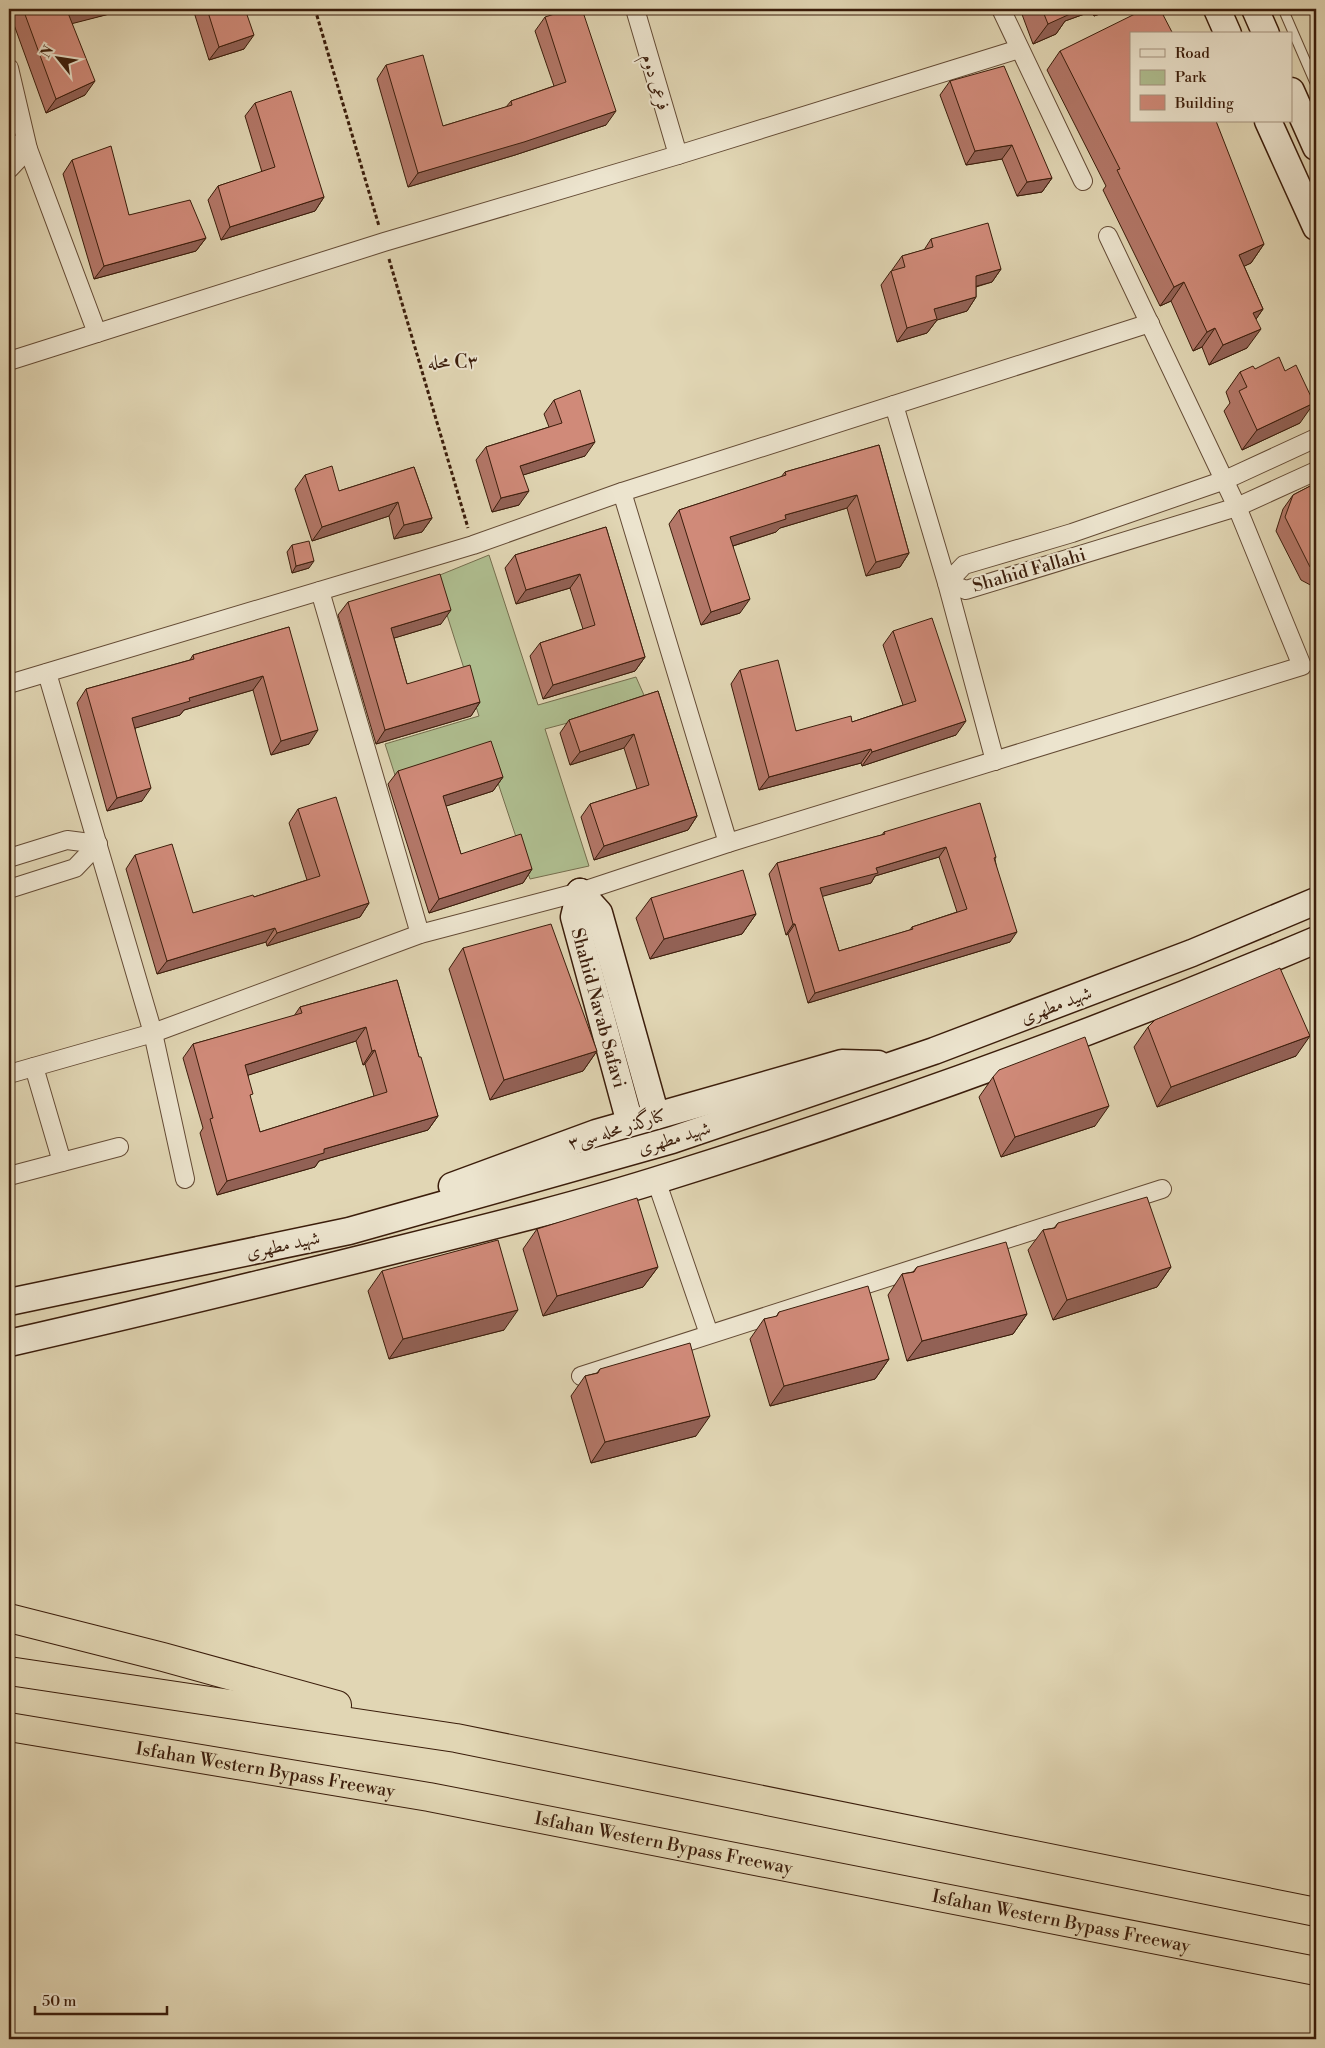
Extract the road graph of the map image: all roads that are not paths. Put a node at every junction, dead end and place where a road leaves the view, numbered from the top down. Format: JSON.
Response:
{"nodes":[{"id":1,"x":634,"y":9,"type":"edge"},
{"id":2,"x":1001,"y":9,"type":"edge"},
{"id":3,"x":1217,"y":9,"type":"edge"},
{"id":4,"x":1255,"y":9,"type":"edge"},
{"id":5,"x":1282,"y":9,"type":"edge"},
{"id":6,"x":1227,"y":32,"type":"edge"},
{"id":7,"x":1265,"y":32,"type":"edge"},
{"id":8,"x":1019,"y":49,"type":"junction"},
{"id":9,"x":9,"y":68,"type":"edge"},
{"id":10,"x":1316,"y":85,"type":"edge"},
{"id":11,"x":1292,"y":92,"type":"edge"},
{"id":12,"x":1268,"y":122,"type":"edge"},
{"id":13,"x":9,"y":143,"type":"edge"},
{"id":14,"x":1316,"y":147,"type":"edge"},
{"id":15,"x":28,"y":149,"type":"junction"},
{"id":16,"x":678,"y":154,"type":"junction"},
{"id":17,"x":9,"y":169,"type":"edge"},
{"id":18,"x":1083,"y":181,"type":"dead end"},
{"id":19,"x":1316,"y":227,"type":"edge"},
{"id":20,"x":1108,"y":236,"type":"dead end"},
{"id":21,"x":1150,"y":323,"type":"junction"},
{"id":22,"x":97,"y":333,"type":"junction"},
{"id":23,"x":9,"y":361,"type":"edge"},
{"id":24,"x":894,"y":405,"type":"junction"},
{"id":25,"x":1316,"y":438,"type":"edge"},
{"id":26,"x":1316,"y":471,"type":"edge"},
{"id":27,"x":1225,"y":480,"type":"junction"},
{"id":28,"x":622,"y":492,"type":"junction"},
{"id":29,"x":1238,"y":507,"type":"junction"},
{"id":30,"x":947,"y":583,"type":"junction"},
{"id":31,"x":320,"y":591,"type":"junction"},
{"id":32,"x":48,"y":672,"type":"junction"},
{"id":33,"x":9,"y":684,"type":"edge"},
{"id":34,"x":995,"y":761,"type":"junction"},
{"id":35,"x":728,"y":843,"type":"junction"},
{"id":36,"x":98,"y":844,"type":"junction"},
{"id":37,"x":9,"y":858,"type":"edge"},
{"id":38,"x":9,"y":889,"type":"edge"},
{"id":39,"x":580,"y":892,"type":"junction"},
{"id":40,"x":1316,"y":901,"type":"edge"},
{"id":41,"x":420,"y":934,"type":"junction"},
{"id":42,"x":1316,"y":940,"type":"edge"},
{"id":43,"x":153,"y":1033,"type":"junction"},
{"id":44,"x":894,"y":1065,"type":"junction"},
{"id":45,"x":34,"y":1067,"type":"junction"},
{"id":46,"x":9,"y":1074,"type":"edge"},
{"id":47,"x":646,"y":1081,"type":"junction"},
{"id":48,"x":619,"y":1085,"type":"junction"},
{"id":49,"x":656,"y":1116,"type":"junction"},
{"id":50,"x":630,"y":1123,"type":"junction"},
{"id":51,"x":119,"y":1147,"type":"dead end"},
{"id":52,"x":62,"y":1162,"type":"junction"},
{"id":53,"x":9,"y":1176,"type":"edge"},
{"id":54,"x":186,"y":1179,"type":"dead end"},
{"id":55,"x":656,"y":1180,"type":"junction"},
{"id":56,"x":1162,"y":1190,"type":"dead end"},
{"id":57,"x":349,"y":1231,"type":"junction"},
{"id":58,"x":9,"y":1302,"type":"edge"},
{"id":59,"x":709,"y":1334,"type":"junction"},
{"id":60,"x":9,"y":1343,"type":"edge"},
{"id":61,"x":581,"y":1376,"type":"dead end"},
{"id":62,"x":9,"y":1618,"type":"edge"},
{"id":63,"x":9,"y":1671,"type":"edge"},
{"id":64,"x":9,"y":1727,"type":"edge"},
{"id":65,"x":456,"y":1738,"type":"junction"},
{"id":66,"x":1316,"y":1912,"type":"edge"},
{"id":67,"x":1316,"y":1971,"type":"edge"}],
"edges":[{"from":1,"to":16,"type":"street","name":"فرعی دوم"},
{"from":2,"to":8,"type":"street"},
{"from":3,"to":6,"type":"main road"},
{"from":4,"to":7,"type":"main road"},
{"from":5,"to":10,"type":"lane"},
{"from":8,"to":16,"type":"street"},
{"from":8,"to":18,"type":"street"},
{"from":9,"to":15,"type":"street"},
{"from":11,"to":14,"type":"main road"},
{"from":12,"to":19,"type":"main road"},
{"from":13,"to":15,"type":"street"},
{"from":15,"to":17,"type":"street"},
{"from":15,"to":22,"type":"street"},
{"from":16,"to":22,"type":"street"},
{"from":20,"to":21,"type":"street"},
{"from":21,"to":24,"type":"street"},
{"from":21,"to":27,"type":"street"},
{"from":22,"to":23,"type":"street"},
{"from":24,"to":28,"type":"street"},
{"from":24,"to":30,"type":"street"},
{"from":25,"to":27,"type":"street","name":"Shahid Fallahi"},
{"from":26,"to":29,"type":"street","name":"Shahid Fallahi"},
{"from":27,"to":29,"type":"street"},
{"from":27,"to":30,"type":"street","name":"Shahid Fallahi"},
{"from":28,"to":31,"type":"street"},
{"from":28,"to":35,"type":"street"},
{"from":29,"to":30,"type":"street","name":"Shahid Fallahi"},
{"from":29,"to":34,"type":"street"},
{"from":30,"to":34,"type":"street"},
{"from":31,"to":32,"type":"street"},
{"from":31,"to":41,"type":"street"},
{"from":32,"to":33,"type":"street"},
{"from":32,"to":36,"type":"street"},
{"from":34,"to":35,"type":"street"},
{"from":35,"to":39,"type":"street"},
{"from":36,"to":37,"type":"street"},
{"from":36,"to":38,"type":"street"},
{"from":36,"to":43,"type":"street"},
{"from":39,"to":41,"type":"street"},
{"from":39,"to":47,"type":"main road","name":"Shahid Navab Safavi"},
{"from":39,"to":48,"type":"main road","name":"Shahid Navab Safavi"},
{"from":40,"to":44,"type":"main road","name":"شهید مطهری"},
{"from":41,"to":43,"type":"street"},
{"from":42,"to":55,"type":"main road","name":"شهید مطهری"},
{"from":43,"to":45,"type":"street"},
{"from":43,"to":54,"type":"street"},
{"from":44,"to":49,"type":"main road","name":"کنارگذر محله سی۳"},
{"from":44,"to":57,"type":"main road","name":"شهید مطهری"},
{"from":45,"to":46,"type":"street"},
{"from":45,"to":52,"type":"street"},
{"from":47,"to":48,"type":"main road"},
{"from":47,"to":49,"type":"main road","name":"Shahid Navab Safavi"},
{"from":48,"to":50,"type":"main road","name":"Shahid Navab Safavi"},
{"from":49,"to":50,"type":"main road","name":"کنارگذر محله سی۳"},
{"from":50,"to":57,"type":"main road","name":"کنارگذر محله سی۳"},
{"from":51,"to":52,"type":"street"},
{"from":52,"to":53,"type":"street"},
{"from":55,"to":59,"type":"street"},
{"from":55,"to":60,"type":"main road","name":"شهید مطهری"},
{"from":56,"to":59,"type":"street"},
{"from":57,"to":58,"type":"main road","name":"شهید مطهری"},
{"from":59,"to":61,"type":"street"},
{"from":62,"to":65,"type":"highway"},
{"from":63,"to":65,"type":"highway"},
{"from":64,"to":67,"type":"highway","name":"Isfahan Western Bypass Freeway"},
{"from":65,"to":66,"type":"highway"}]}
